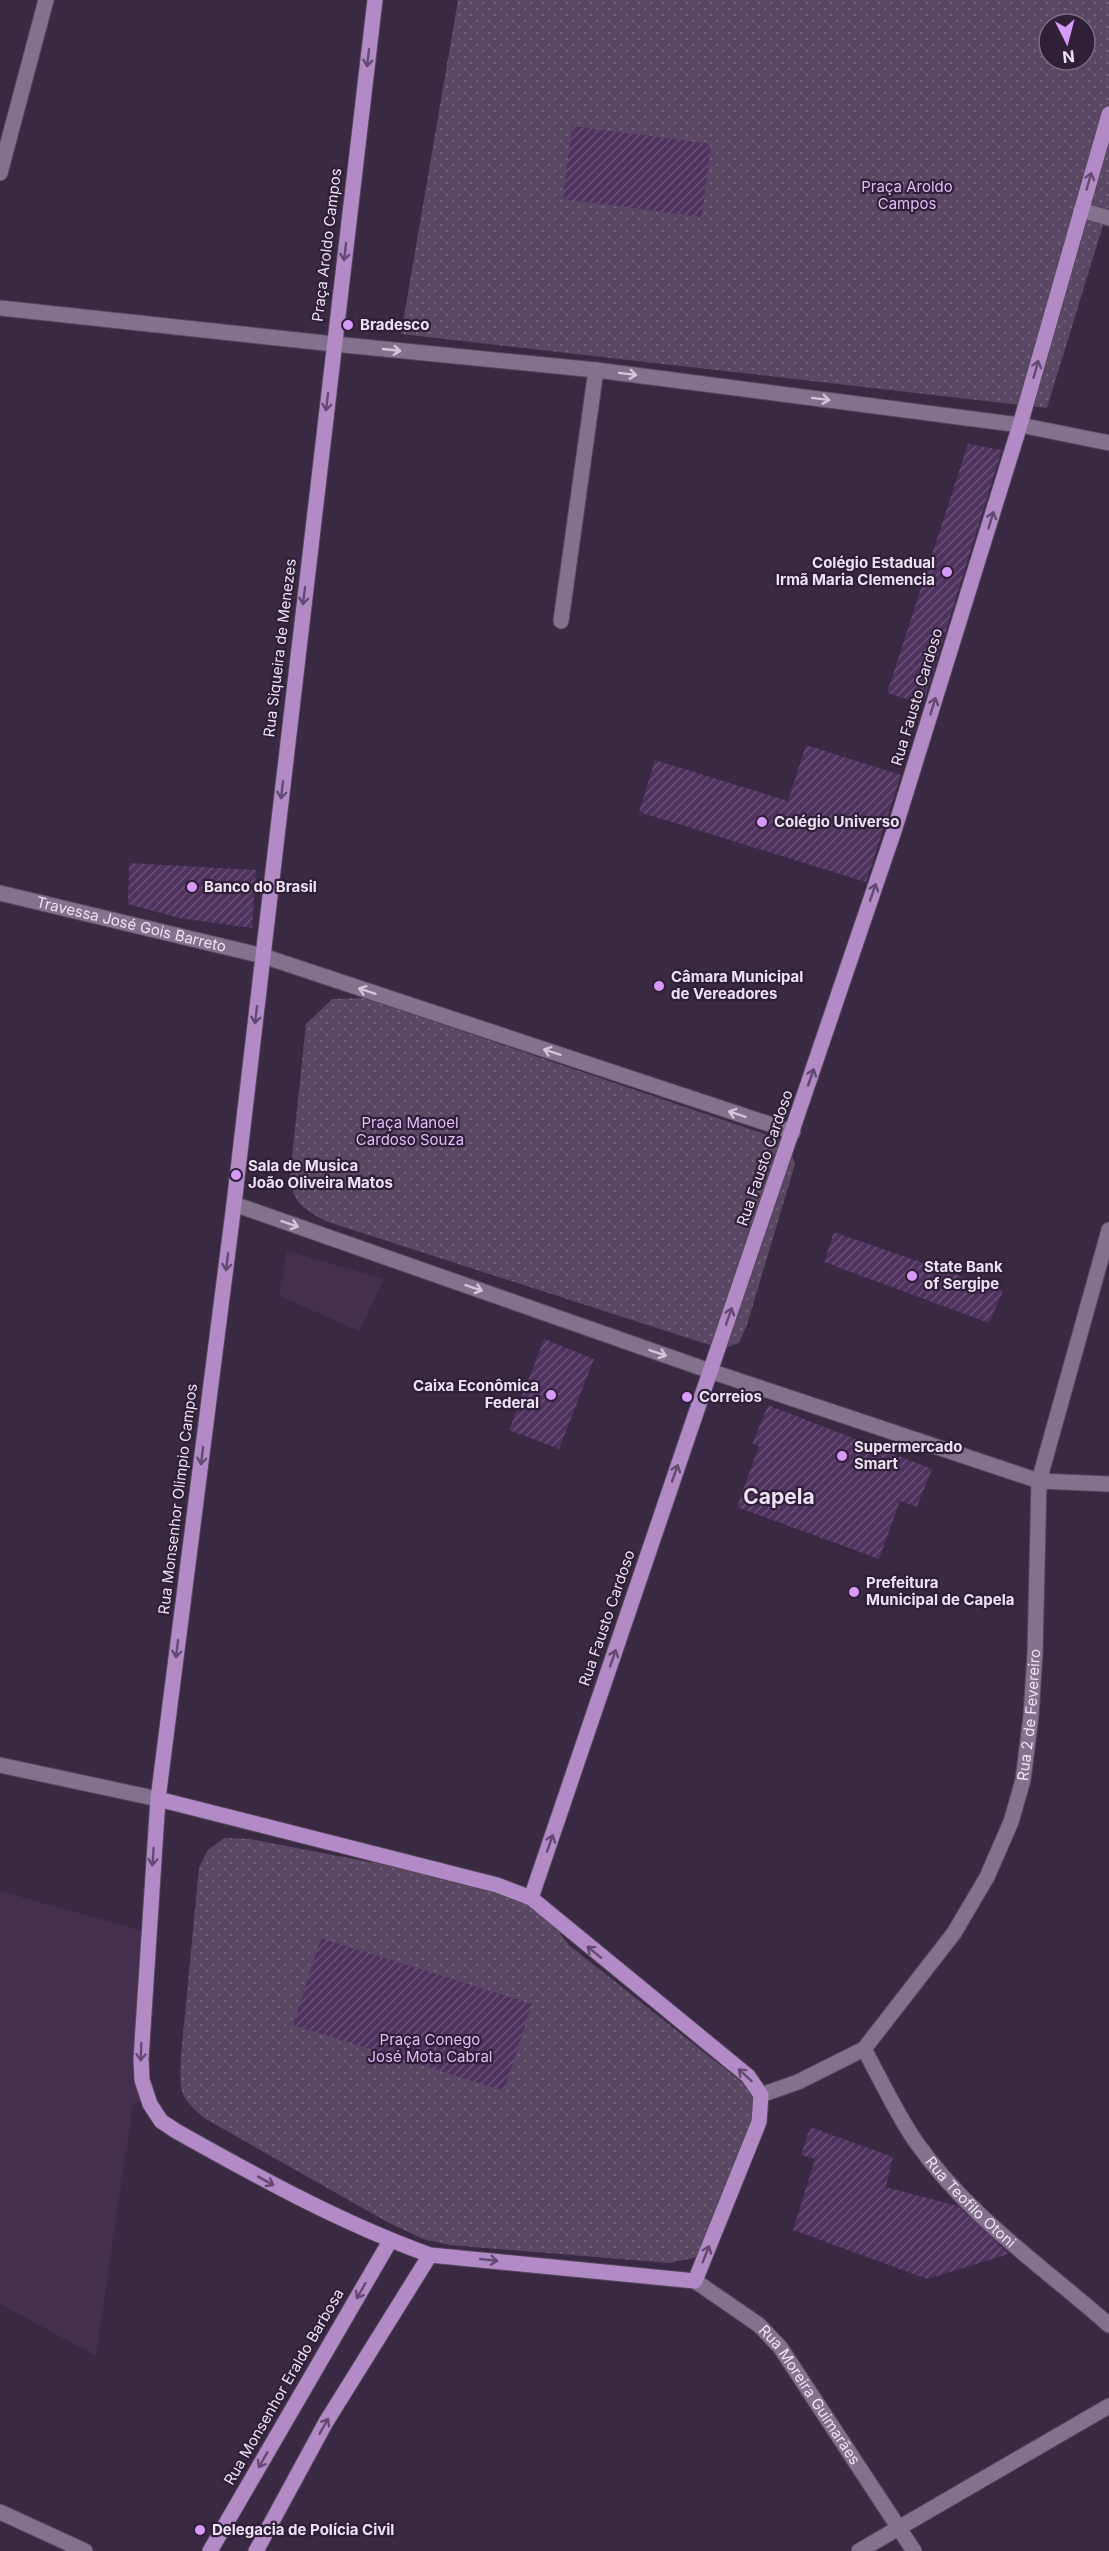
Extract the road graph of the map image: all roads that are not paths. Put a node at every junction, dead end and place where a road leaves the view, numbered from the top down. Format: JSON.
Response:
{"nodes":[{"id":1,"x":46,"y":0,"type":"edge"},
{"id":2,"x":375,"y":0,"type":"edge"},
{"id":3,"x":1109,"y":114,"type":"edge"},
{"id":4,"x":0,"y":173,"type":"edge"},
{"id":5,"x":1081,"y":210,"type":"junction"},
{"id":6,"x":1109,"y":218,"type":"edge"},
{"id":7,"x":0,"y":308,"type":"edge"},
{"id":8,"x":334,"y":344,"type":"junction"},
{"id":9,"x":596,"y":370,"type":"junction"},
{"id":10,"x":1020,"y":425,"type":"junction"},
{"id":11,"x":1109,"y":443,"type":"edge"},
{"id":12,"x":561,"y":621,"type":"dead end"},
{"id":13,"x":0,"y":893,"type":"edge"},
{"id":14,"x":263,"y":957,"type":"junction"},
{"id":15,"x":793,"y":1132,"type":"junction"},
{"id":16,"x":234,"y":1204,"type":"junction"},
{"id":17,"x":1109,"y":1230,"type":"edge"},
{"id":18,"x":710,"y":1371,"type":"junction"},
{"id":19,"x":1039,"y":1481,"type":"junction"},
{"id":20,"x":1109,"y":1484,"type":"edge"},
{"id":21,"x":0,"y":1765,"type":"edge"},
{"id":22,"x":158,"y":1799,"type":"junction"},
{"id":23,"x":531,"y":1898,"type":"junction"},
{"id":24,"x":864,"y":2049,"type":"junction"},
{"id":25,"x":761,"y":2095,"type":"junction"},
{"id":26,"x":390,"y":2241,"type":"junction"},
{"id":27,"x":430,"y":2255,"type":"junction"},
{"id":28,"x":695,"y":2281,"type":"junction"},
{"id":29,"x":1109,"y":2324,"type":"edge"},
{"id":30,"x":1109,"y":2406,"type":"edge"},
{"id":31,"x":0,"y":2512,"type":"edge"},
{"id":32,"x":901,"y":2528,"type":"junction"},
{"id":33,"x":85,"y":2551,"type":"edge"},
{"id":34,"x":210,"y":2551,"type":"edge"},
{"id":35,"x":256,"y":2551,"type":"edge"},
{"id":36,"x":859,"y":2551,"type":"edge"},
{"id":37,"x":914,"y":2551,"type":"edge"}],
"edges":[{"from":1,"to":4,"type":"street"},
{"from":2,"to":8,"type":"main road","name":"Praça Aroldo Campos","one_way":true},
{"from":5,"to":3,"type":"main road","one_way":true},
{"from":5,"to":6,"type":"street"},
{"from":10,"to":5,"type":"main road","one_way":true},
{"from":7,"to":8,"type":"street"},
{"from":8,"to":9,"type":"street","one_way":true},
{"from":8,"to":14,"type":"main road","name":"Rua Siqueira de Menezes","one_way":true},
{"from":9,"to":10,"type":"street","one_way":true},
{"from":9,"to":12,"type":"street"},
{"from":10,"to":11,"type":"street"},
{"from":15,"to":10,"type":"main road","name":"Rua Fausto Cardoso","one_way":true},
{"from":13,"to":14,"type":"street","name":"Travessa José Gois Barreto"},
{"from":15,"to":14,"type":"street","one_way":true},
{"from":14,"to":16,"type":"main road","one_way":true},
{"from":18,"to":15,"type":"main road","name":"Rua Fausto Cardoso","one_way":true},
{"from":16,"to":18,"type":"street","one_way":true},
{"from":16,"to":22,"type":"main road","name":"Rua Monsenhor Olimpio Campos","one_way":true},
{"from":17,"to":19,"type":"street","name":"Rua 2 de Fevereiro"},
{"from":18,"to":19,"type":"street"},
{"from":23,"to":18,"type":"main road","name":"Rua Fausto Cardoso","one_way":true},
{"from":19,"to":20,"type":"street"},
{"from":19,"to":24,"type":"street","name":"Rua 2 de Fevereiro"},
{"from":21,"to":22,"type":"street"},
{"from":22,"to":23,"type":"main road"},
{"from":22,"to":26,"type":"main road","one_way":true},
{"from":25,"to":23,"type":"main road","one_way":true},
{"from":24,"to":25,"type":"street","name":"Rua 2 de Fevereiro"},
{"from":24,"to":29,"type":"street","name":"Rua Teofilo Otoni"},
{"from":28,"to":25,"type":"main road","one_way":true},
{"from":26,"to":27,"type":"main road"},
{"from":26,"to":34,"type":"main road","name":"Rua Monsenhor Eraldo Barbosa","one_way":true},
{"from":27,"to":28,"type":"main road","one_way":true},
{"from":35,"to":27,"type":"main road","one_way":true},
{"from":28,"to":32,"type":"street","name":"Rua Moreira Guimarães"},
{"from":30,"to":32,"type":"street"},
{"from":31,"to":33,"type":"street"},
{"from":32,"to":36,"type":"street"},
{"from":32,"to":37,"type":"street","name":"Rua Moreira Guimarães"}]}
